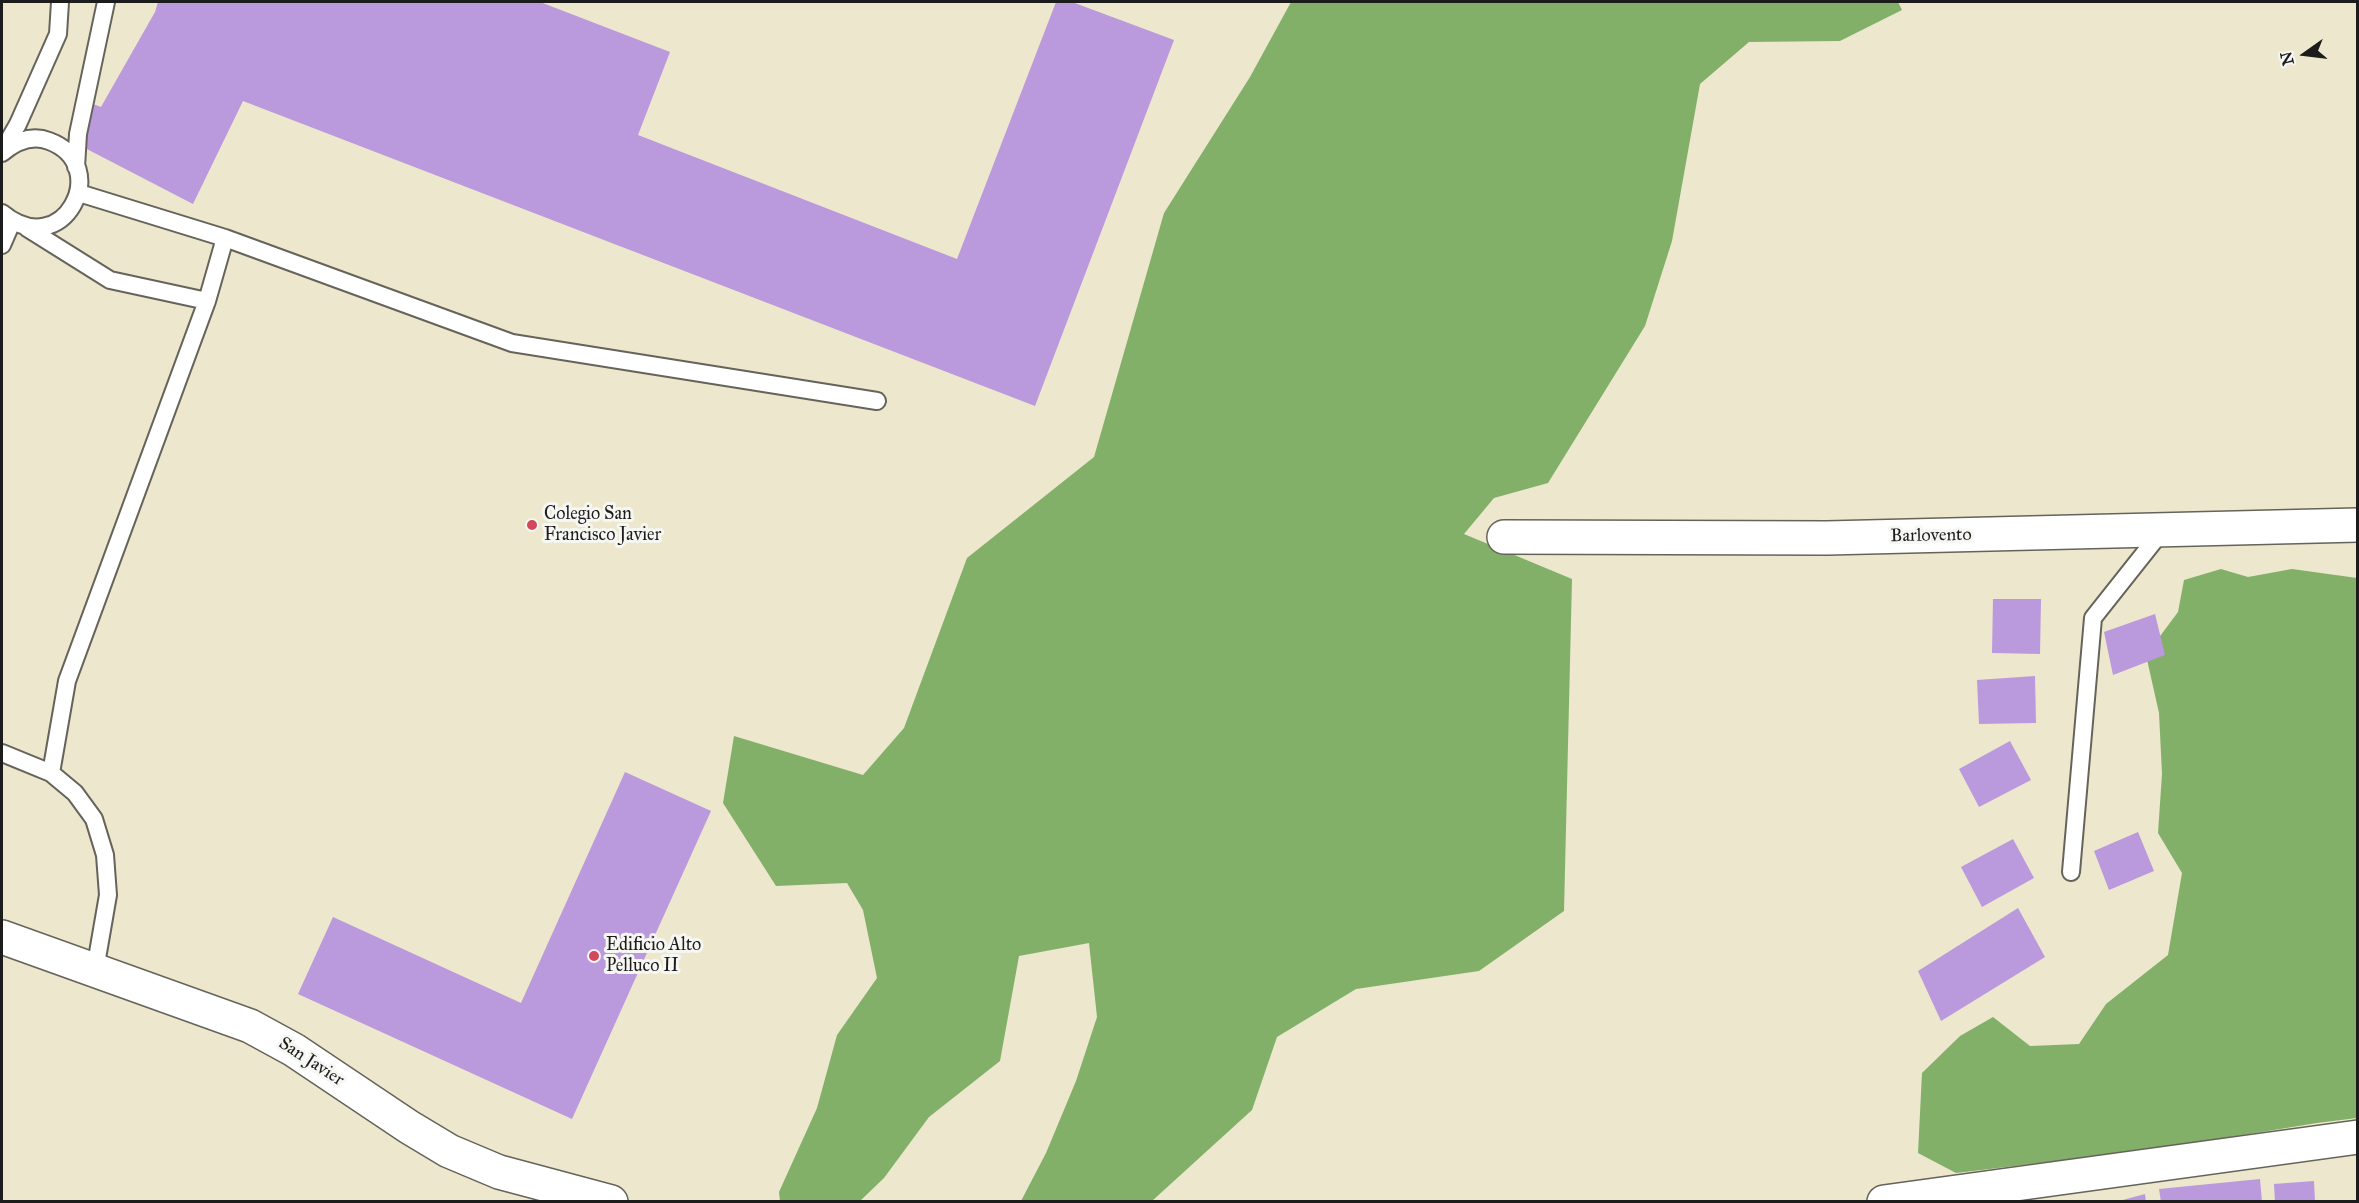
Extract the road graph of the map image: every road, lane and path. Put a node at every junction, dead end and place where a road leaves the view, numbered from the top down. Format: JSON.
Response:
{"nodes":[{"id":1,"x":60,"y":2,"type":"edge"},
{"id":2,"x":106,"y":2,"type":"edge"},
{"id":3,"x":2,"y":152,"type":"edge"},
{"id":4,"x":76,"y":166,"type":"junction"},
{"id":5,"x":79,"y":193,"type":"junction"},
{"id":6,"x":14,"y":221,"type":"edge"},
{"id":7,"x":225,"y":237,"type":"junction"},
{"id":8,"x":2,"y":245,"type":"edge"},
{"id":9,"x":207,"y":301,"type":"junction"},
{"id":10,"x":877,"y":401,"type":"dead end"},
{"id":11,"x":2358,"y":525,"type":"edge"},
{"id":12,"x":2162,"y":531,"type":"junction"},
{"id":13,"x":1504,"y":537,"type":"dead end"},
{"id":14,"x":2,"y":753,"type":"edge"},
{"id":15,"x":51,"y":773,"type":"junction"},
{"id":16,"x":2072,"y":872,"type":"dead end"},
{"id":17,"x":2,"y":938,"type":"edge"},
{"id":18,"x":95,"y":970,"type":"junction"},
{"id":19,"x":2358,"y":1137,"type":"edge"},
{"id":20,"x":611,"y":1202,"type":"edge"},
{"id":21,"x":1884,"y":1202,"type":"edge"}],
"edges":[{"from":1,"to":3,"type":"lane"},
{"from":2,"to":4,"type":"lane"},
{"from":3,"to":4,"type":"lane"},
{"from":4,"to":5,"type":"lane"},
{"from":5,"to":6,"type":"lane"},
{"from":5,"to":7,"type":"lane"},
{"from":6,"to":8,"type":"lane"},
{"from":6,"to":9,"type":"lane"},
{"from":7,"to":9,"type":"lane"},
{"from":7,"to":10,"type":"lane"},
{"from":9,"to":15,"type":"lane"},
{"from":11,"to":12,"type":"street","name":"Barlovento"},
{"from":12,"to":13,"type":"street","name":"Barlovento"},
{"from":12,"to":16,"type":"lane"},
{"from":14,"to":15,"type":"lane"},
{"from":15,"to":18,"type":"lane"},
{"from":17,"to":18,"type":"street","name":"San Javier"},
{"from":18,"to":20,"type":"street","name":"San Javier"},
{"from":19,"to":21,"type":"street"}]}
